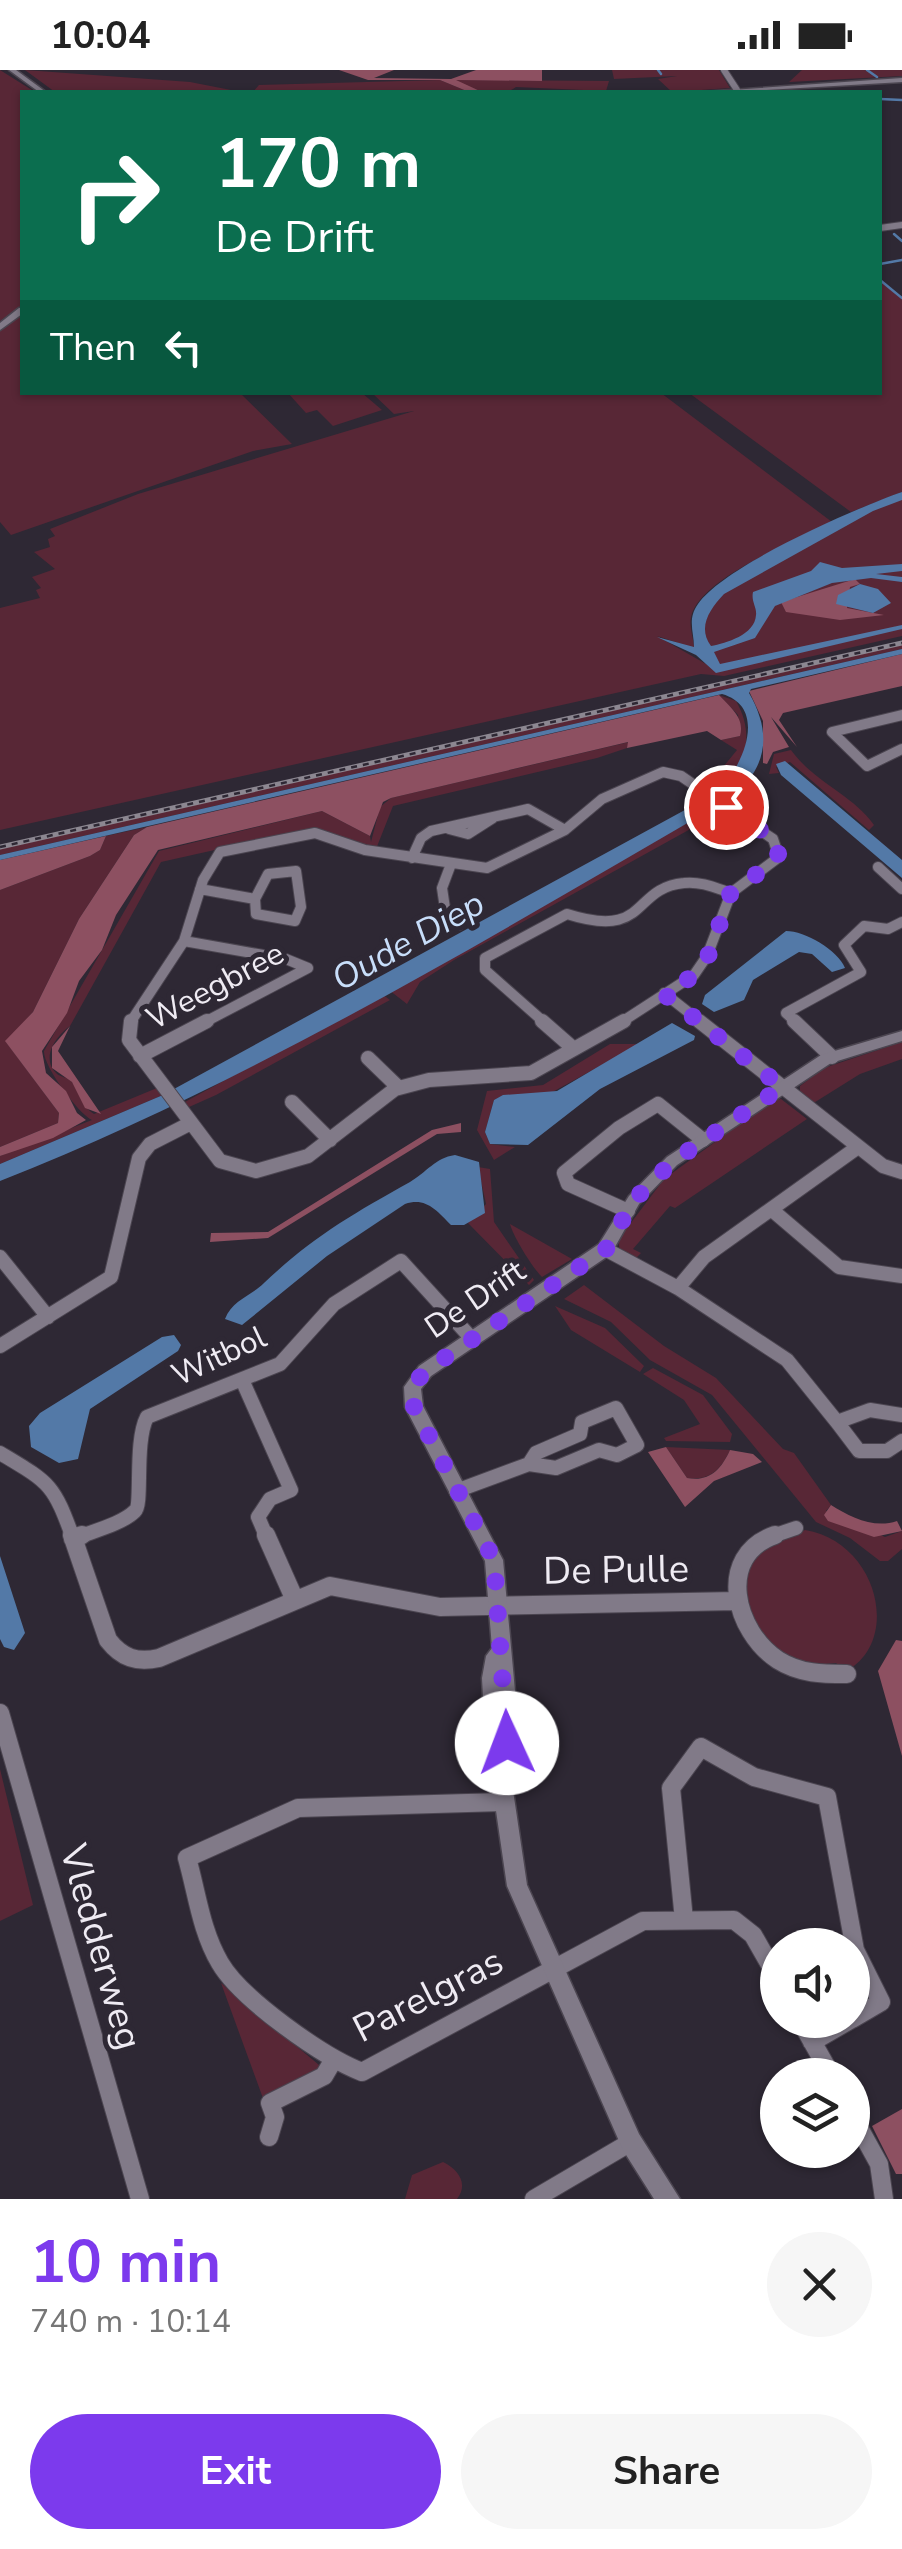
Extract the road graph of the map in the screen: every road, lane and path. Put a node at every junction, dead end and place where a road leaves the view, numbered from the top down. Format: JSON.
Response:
{"nodes":[{"id":1,"x":12,"y":70,"type":"edge"},
{"id":2,"x":724,"y":70,"type":"edge"},
{"id":3,"x":902,"y":80,"type":"edge"},
{"id":4,"x":40,"y":90,"type":"edge"},
{"id":5,"x":737,"y":90,"type":"joint"},
{"id":6,"x":20,"y":312,"type":"edge"},
{"id":7,"x":0,"y":327,"type":"edge"},
{"id":8,"x":902,"y":715,"type":"edge"},
{"id":9,"x":902,"y":749,"type":"edge"},
{"id":10,"x":564,"y":830,"type":"junction"},
{"id":11,"x":412,"y":858,"type":"junction"},
{"id":12,"x":451,"y":864,"type":"junction"},
{"id":13,"x":878,"y":867,"type":"dead end"},
{"id":14,"x":902,"y":889,"type":"edge"},
{"id":15,"x":200,"y":890,"type":"junction"},
{"id":16,"x":732,"y":893,"type":"junction"},
{"id":17,"x":255,"y":899,"type":"junction"},
{"id":18,"x":902,"y":922,"type":"edge"},
{"id":19,"x":459,"y":925,"type":"dead end"},
{"id":20,"x":184,"y":941,"type":"junction"},
{"id":21,"x":664,"y":994,"type":"junction"},
{"id":22,"x":902,"y":1036,"type":"edge"},
{"id":23,"x":574,"y":1049,"type":"junction"},
{"id":24,"x":140,"y":1056,"type":"junction"},
{"id":25,"x":832,"y":1057,"type":"junction"},
{"id":26,"x":368,"y":1058,"type":"dead end"},
{"id":27,"x":398,"y":1087,"type":"junction"},
{"id":28,"x":782,"y":1087,"type":"junction"},
{"id":29,"x":292,"y":1102,"type":"dead end"},
{"id":30,"x":192,"y":1123,"type":"junction"},
{"id":31,"x":330,"y":1140,"type":"junction"},
{"id":32,"x":702,"y":1140,"type":"junction"},
{"id":33,"x":858,"y":1146,"type":"junction"},
{"id":34,"x":902,"y":1172,"type":"edge"},
{"id":35,"x":772,"y":1210,"type":"junction"},
{"id":36,"x":628,"y":1211,"type":"junction"},
{"id":37,"x":606,"y":1249,"type":"junction"},
{"id":38,"x":0,"y":1257,"type":"edge"},
{"id":39,"x":902,"y":1276,"type":"edge"},
{"id":40,"x":678,"y":1288,"type":"junction"},
{"id":41,"x":48,"y":1318,"type":"junction"},
{"id":42,"x":473,"y":1340,"type":"junction"},
{"id":43,"x":0,"y":1346,"type":"edge"},
{"id":44,"x":242,"y":1382,"type":"junction"},
{"id":45,"x":902,"y":1415,"type":"edge"},
{"id":46,"x":837,"y":1422,"type":"junction"},
{"id":47,"x":902,"y":1441,"type":"edge"},
{"id":48,"x":0,"y":1454,"type":"edge"},
{"id":49,"x":529,"y":1464,"type":"junction"},
{"id":50,"x":456,"y":1491,"type":"junction"},
{"id":51,"x":796,"y":1528,"type":"dead end"},
{"id":52,"x":73,"y":1538,"type":"junction"},
{"id":53,"x":294,"y":1598,"type":"junction"},
{"id":54,"x":736,"y":1601,"type":"junction"},
{"id":55,"x":497,"y":1605,"type":"junction"},
{"id":56,"x":847,"y":1674,"type":"dead end"},
{"id":57,"x":0,"y":1714,"type":"edge"},
{"id":58,"x":502,"y":1802,"type":"junction"},
{"id":59,"x":684,"y":1920,"type":"junction"},
{"id":60,"x":851,"y":1928,"type":"edge"},
{"id":61,"x":760,"y":1949,"type":"edge"},
{"id":62,"x":554,"y":1969,"type":"junction"},
{"id":63,"x":870,"y":1980,"type":"edge"},
{"id":64,"x":870,"y":2008,"type":"edge"},
{"id":65,"x":810,"y":2038,"type":"edge"},
{"id":66,"x":819,"y":2038,"type":"edge"},
{"id":67,"x":812,"y":2042,"type":"junction"},
{"id":68,"x":821,"y":2058,"type":"edge"},
{"id":69,"x":334,"y":2059,"type":"junction"},
{"id":70,"x":269,"y":2137,"type":"dead end"},
{"id":71,"x":632,"y":2142,"type":"junction"},
{"id":72,"x":870,"y":2148,"type":"edge"},
{"id":73,"x":140,"y":2199,"type":"edge"},
{"id":74,"x":534,"y":2199,"type":"edge"},
{"id":75,"x":668,"y":2199,"type":"edge"},
{"id":76,"x":884,"y":2199,"type":"edge"}],
"edges":[{"from":1,"to":4,"type":"street"},
{"from":2,"to":5,"type":"street"},
{"from":3,"to":5,"type":"street"},
{"from":6,"to":7,"type":"street"},
{"from":8,"to":9,"type":"street"},
{"from":10,"to":11,"type":"street"},
{"from":10,"to":12,"type":"street"},
{"from":10,"to":16,"type":"street"},
{"from":11,"to":12,"type":"street"},
{"from":11,"to":15,"type":"street"},
{"from":12,"to":19,"type":"street"},
{"from":13,"to":14,"type":"street"},
{"from":15,"to":17,"type":"street"},
{"from":15,"to":20,"type":"street"},
{"from":16,"to":21,"type":"street"},
{"from":16,"to":23,"type":"street"},
{"from":17,"to":17,"type":"street"},
{"from":18,"to":25,"type":"street"},
{"from":20,"to":24,"type":"street"},
{"from":20,"to":24,"type":"street","name":"Weegbree"},
{"from":21,"to":23,"type":"street"},
{"from":21,"to":28,"type":"street"},
{"from":22,"to":25,"type":"street","name":"De Drift"},
{"from":23,"to":27,"type":"street"},
{"from":24,"to":30,"type":"street"},
{"from":25,"to":28,"type":"street","name":"De Drift"},
{"from":26,"to":27,"type":"street"},
{"from":27,"to":31,"type":"street"},
{"from":28,"to":32,"type":"street","name":"De Drift"},
{"from":28,"to":33,"type":"street"},
{"from":29,"to":31,"type":"street"},
{"from":30,"to":31,"type":"street"},
{"from":30,"to":41,"type":"street"},
{"from":32,"to":36,"type":"street","name":"De Drift"},
{"from":32,"to":36,"type":"street"},
{"from":33,"to":34,"type":"street"},
{"from":33,"to":35,"type":"street"},
{"from":35,"to":39,"type":"street"},
{"from":35,"to":40,"type":"street"},
{"from":36,"to":37,"type":"street","name":"De Drift"},
{"from":37,"to":40,"type":"street"},
{"from":37,"to":42,"type":"street","name":"De Drift"},
{"from":38,"to":41,"type":"street"},
{"from":40,"to":46,"type":"street"},
{"from":41,"to":43,"type":"street"},
{"from":42,"to":44,"type":"street","name":"Witbol"},
{"from":42,"to":50,"type":"street","name":"De Drift"},
{"from":44,"to":52,"type":"street","name":"Witbol"},
{"from":44,"to":53,"type":"street"},
{"from":45,"to":46,"type":"street"},
{"from":46,"to":47,"type":"street"},
{"from":48,"to":52,"type":"street"},
{"from":49,"to":49,"type":"street"},
{"from":49,"to":50,"type":"street"},
{"from":50,"to":55,"type":"street","name":"De Drift"},
{"from":51,"to":54,"type":"street","name":"De Pulle"},
{"from":52,"to":53,"type":"street","name":"De Pulle"},
{"from":53,"to":55,"type":"street","name":"De Pulle"},
{"from":54,"to":55,"type":"street","name":"De Pulle"},
{"from":54,"to":56,"type":"street","name":"De Pulle"},
{"from":55,"to":58,"type":"street","name":"De Drift"},
{"from":57,"to":73,"type":"street","name":"Vledderweg"},
{"from":58,"to":62,"type":"street","name":"De Drift"},
{"from":58,"to":69,"type":"street","name":"Parelgras"},
{"from":59,"to":60,"type":"street"},
{"from":59,"to":61,"type":"street","name":"Parelgras"},
{"from":59,"to":62,"type":"street","name":"Parelgras"},
{"from":62,"to":69,"type":"street","name":"Parelgras"},
{"from":62,"to":71,"type":"street","name":"De Drift"},
{"from":63,"to":64,"type":"street"},
{"from":65,"to":67,"type":"street"},
{"from":66,"to":67,"type":"street"},
{"from":67,"to":68,"type":"street"},
{"from":69,"to":70,"type":"street","name":"Parelgras"},
{"from":71,"to":74,"type":"street"},
{"from":71,"to":75,"type":"street","name":"De Drift"},
{"from":72,"to":76,"type":"street"}]}
